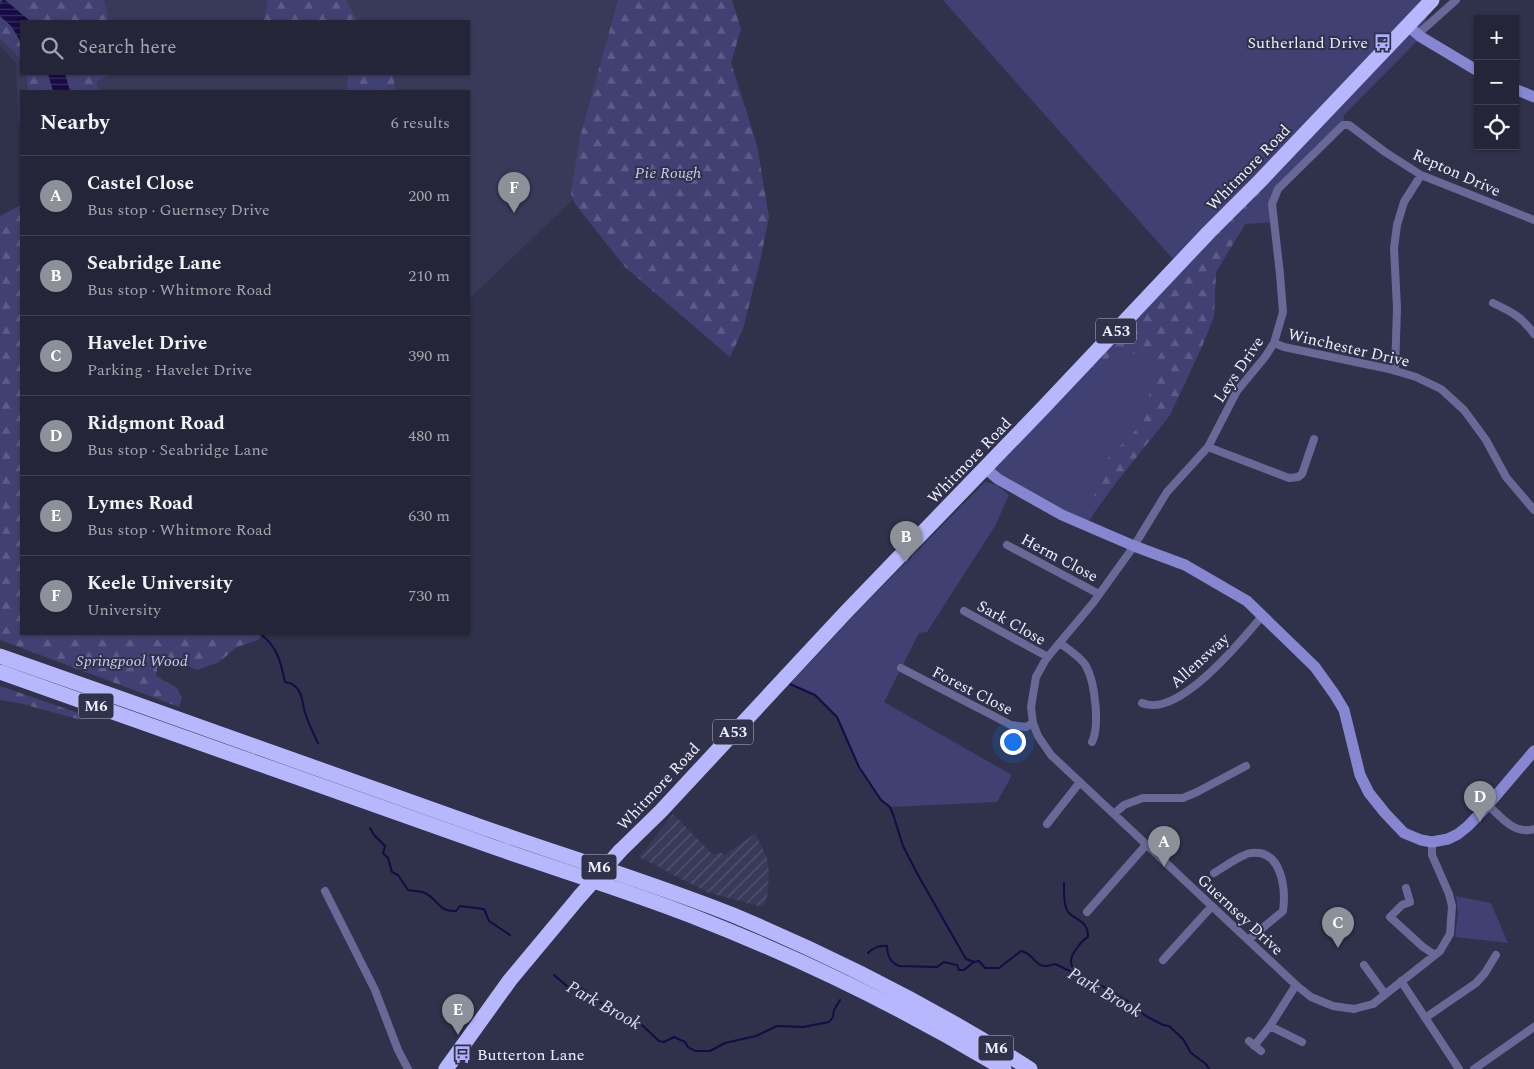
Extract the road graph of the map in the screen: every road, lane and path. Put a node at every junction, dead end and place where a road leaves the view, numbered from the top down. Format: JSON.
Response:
{"nodes":[{"id":1,"x":1432,"y":0,"type":"edge"},
{"id":2,"x":1456,"y":0,"type":"edge"},
{"id":3,"x":1413,"y":30,"type":"junction"},
{"id":4,"x":1474,"y":68,"type":"edge"},
{"id":5,"x":1519,"y":91,"type":"edge"},
{"id":6,"x":1534,"y":97,"type":"edge"},
{"id":7,"x":1349,"y":125,"type":"joint"},
{"id":8,"x":1421,"y":175,"type":"junction"},
{"id":9,"x":1534,"y":220,"type":"edge"},
{"id":10,"x":1493,"y":303,"type":"dead end"},
{"id":11,"x":1534,"y":334,"type":"edge"},
{"id":12,"x":1274,"y":343,"type":"junction"},
{"id":13,"x":1395,"y":371,"type":"junction"},
{"id":14,"x":1314,"y":439,"type":"dead end"},
{"id":15,"x":1208,"y":447,"type":"junction"},
{"id":16,"x":985,"y":468,"type":"junction"},
{"id":17,"x":1533,"y":505,"type":"edge"},
{"id":18,"x":1007,"y":545,"type":"dead end"},
{"id":19,"x":1134,"y":546,"type":"junction"},
{"id":20,"x":1099,"y":594,"type":"junction"},
{"id":21,"x":964,"y":611,"type":"dead end"},
{"id":22,"x":1263,"y":615,"type":"junction"},
{"id":23,"x":1060,"y":643,"type":"junction"},
{"id":24,"x":0,"y":656,"type":"edge"},
{"id":25,"x":1048,"y":657,"type":"junction"},
{"id":26,"x":901,"y":668,"type":"dead end"},
{"id":27,"x":0,"y":672,"type":"edge"},
{"id":28,"x":1142,"y":703,"type":"dead end"},
{"id":29,"x":1033,"y":723,"type":"junction"},
{"id":30,"x":1092,"y":742,"type":"dead end"},
{"id":31,"x":1534,"y":751,"type":"edge"},
{"id":32,"x":1246,"y":766,"type":"dead end"},
{"id":33,"x":1080,"y":782,"type":"junction"},
{"id":34,"x":1488,"y":805,"type":"junction"},
{"id":35,"x":1114,"y":814,"type":"junction"},
{"id":36,"x":1047,"y":824,"type":"dead end"},
{"id":37,"x":1534,"y":828,"type":"edge"},
{"id":38,"x":1432,"y":842,"type":"junction"},
{"id":39,"x":1146,"y":845,"type":"junction"},
{"id":40,"x":1214,"y":873,"type":"dead end"},
{"id":41,"x":1406,"y":888,"type":"dead end"},
{"id":42,"x":325,"y":891,"type":"dead end"},
{"id":43,"x":1212,"y":906,"type":"junction"},
{"id":44,"x":1087,"y":912,"type":"dead end"},
{"id":45,"x":1248,"y":940,"type":"junction"},
{"id":46,"x":1435,"y":955,"type":"junction"},
{"id":47,"x":1496,"y":955,"type":"dead end"},
{"id":48,"x":1163,"y":960,"type":"dead end"},
{"id":49,"x":1364,"y":965,"type":"dead end"},
{"id":50,"x":1401,"y":981,"type":"junction"},
{"id":51,"x":1296,"y":985,"type":"junction"},
{"id":52,"x":1385,"y":994,"type":"junction"},
{"id":53,"x":1426,"y":1018,"type":"junction"},
{"id":54,"x":1270,"y":1026,"type":"junction"},
{"id":55,"x":1534,"y":1026,"type":"edge"},
{"id":56,"x":1302,"y":1042,"type":"dead end"},
{"id":57,"x":1255,"y":1046,"type":"dead end"},
{"id":58,"x":408,"y":1069,"type":"edge"},
{"id":59,"x":446,"y":1069,"type":"edge"},
{"id":60,"x":1004,"y":1069,"type":"edge"},
{"id":61,"x":1030,"y":1069,"type":"edge"},
{"id":62,"x":1459,"y":1069,"type":"edge"},
{"id":63,"x":1474,"y":1069,"type":"edge"}],
"edges":[{"from":1,"to":3,"type":"highway","name":"Whitmore Road","number":"A53"},
{"from":2,"to":3,"type":"street","name":"Whitmore Road"},
{"from":3,"to":4,"type":"street"},
{"from":3,"to":16,"type":"highway","name":"Whitmore Road","number":"A53"},
{"from":5,"to":6,"type":"street"},
{"from":7,"to":8,"type":"street","name":"Repton Drive"},
{"from":7,"to":12,"type":"street","name":"Leys Drive"},
{"from":8,"to":9,"type":"street","name":"Repton Drive"},
{"from":8,"to":13,"type":"street"},
{"from":10,"to":11,"type":"street"},
{"from":12,"to":13,"type":"street","name":"Winchester Drive"},
{"from":12,"to":15,"type":"street","name":"Leys Drive"},
{"from":13,"to":17,"type":"street","name":"Winchester Drive"},
{"from":14,"to":15,"type":"street"},
{"from":15,"to":19,"type":"street","name":"Leys Drive"},
{"from":16,"to":19,"type":"street"},
{"from":16,"to":59,"type":"highway","name":"Whitmore Road","number":"A53","bridge":true},
{"from":18,"to":20,"type":"street","name":"Herm Close"},
{"from":19,"to":20,"type":"street","name":"Guernsey Drive"},
{"from":19,"to":22,"type":"street"},
{"from":20,"to":23,"type":"street","name":"Guernsey Drive"},
{"from":21,"to":25,"type":"street","name":"Sark Close"},
{"from":22,"to":28,"type":"street","name":"Allensway"},
{"from":22,"to":38,"type":"street"},
{"from":23,"to":25,"type":"street","name":"Guernsey Drive"},
{"from":23,"to":30,"type":"street"},
{"from":24,"to":61,"type":"highway","number":"M6"},
{"from":25,"to":29,"type":"street","name":"Guernsey Drive"},
{"from":26,"to":29,"type":"street","name":"Forest Close"},
{"from":27,"to":60,"type":"highway","number":"M6"},
{"from":29,"to":33,"type":"street","name":"Guernsey Drive"},
{"from":31,"to":34,"type":"street"},
{"from":32,"to":35,"type":"street"},
{"from":33,"to":35,"type":"street","name":"Guernsey Drive"},
{"from":33,"to":36,"type":"street"},
{"from":34,"to":37,"type":"street"},
{"from":34,"to":38,"type":"street"},
{"from":35,"to":39,"type":"street","name":"Guernsey Drive"},
{"from":38,"to":46,"type":"street","name":"Guernsey Drive"},
{"from":39,"to":43,"type":"street","name":"Guernsey Drive"},
{"from":39,"to":44,"type":"street"},
{"from":40,"to":45,"type":"street"},
{"from":41,"to":46,"type":"street"},
{"from":42,"to":58,"type":"street"},
{"from":43,"to":45,"type":"street","name":"Guernsey Drive"},
{"from":43,"to":48,"type":"street"},
{"from":45,"to":51,"type":"street","name":"Guernsey Drive"},
{"from":46,"to":50,"type":"street","name":"Guernsey Drive"},
{"from":47,"to":53,"type":"street"},
{"from":49,"to":52,"type":"street"},
{"from":50,"to":52,"type":"street","name":"Guernsey Drive"},
{"from":50,"to":53,"type":"street"},
{"from":51,"to":52,"type":"street","name":"Guernsey Drive"},
{"from":51,"to":54,"type":"street"},
{"from":53,"to":62,"type":"street"},
{"from":54,"to":56,"type":"street"},
{"from":54,"to":57,"type":"street"},
{"from":55,"to":63,"type":"street"}]}
